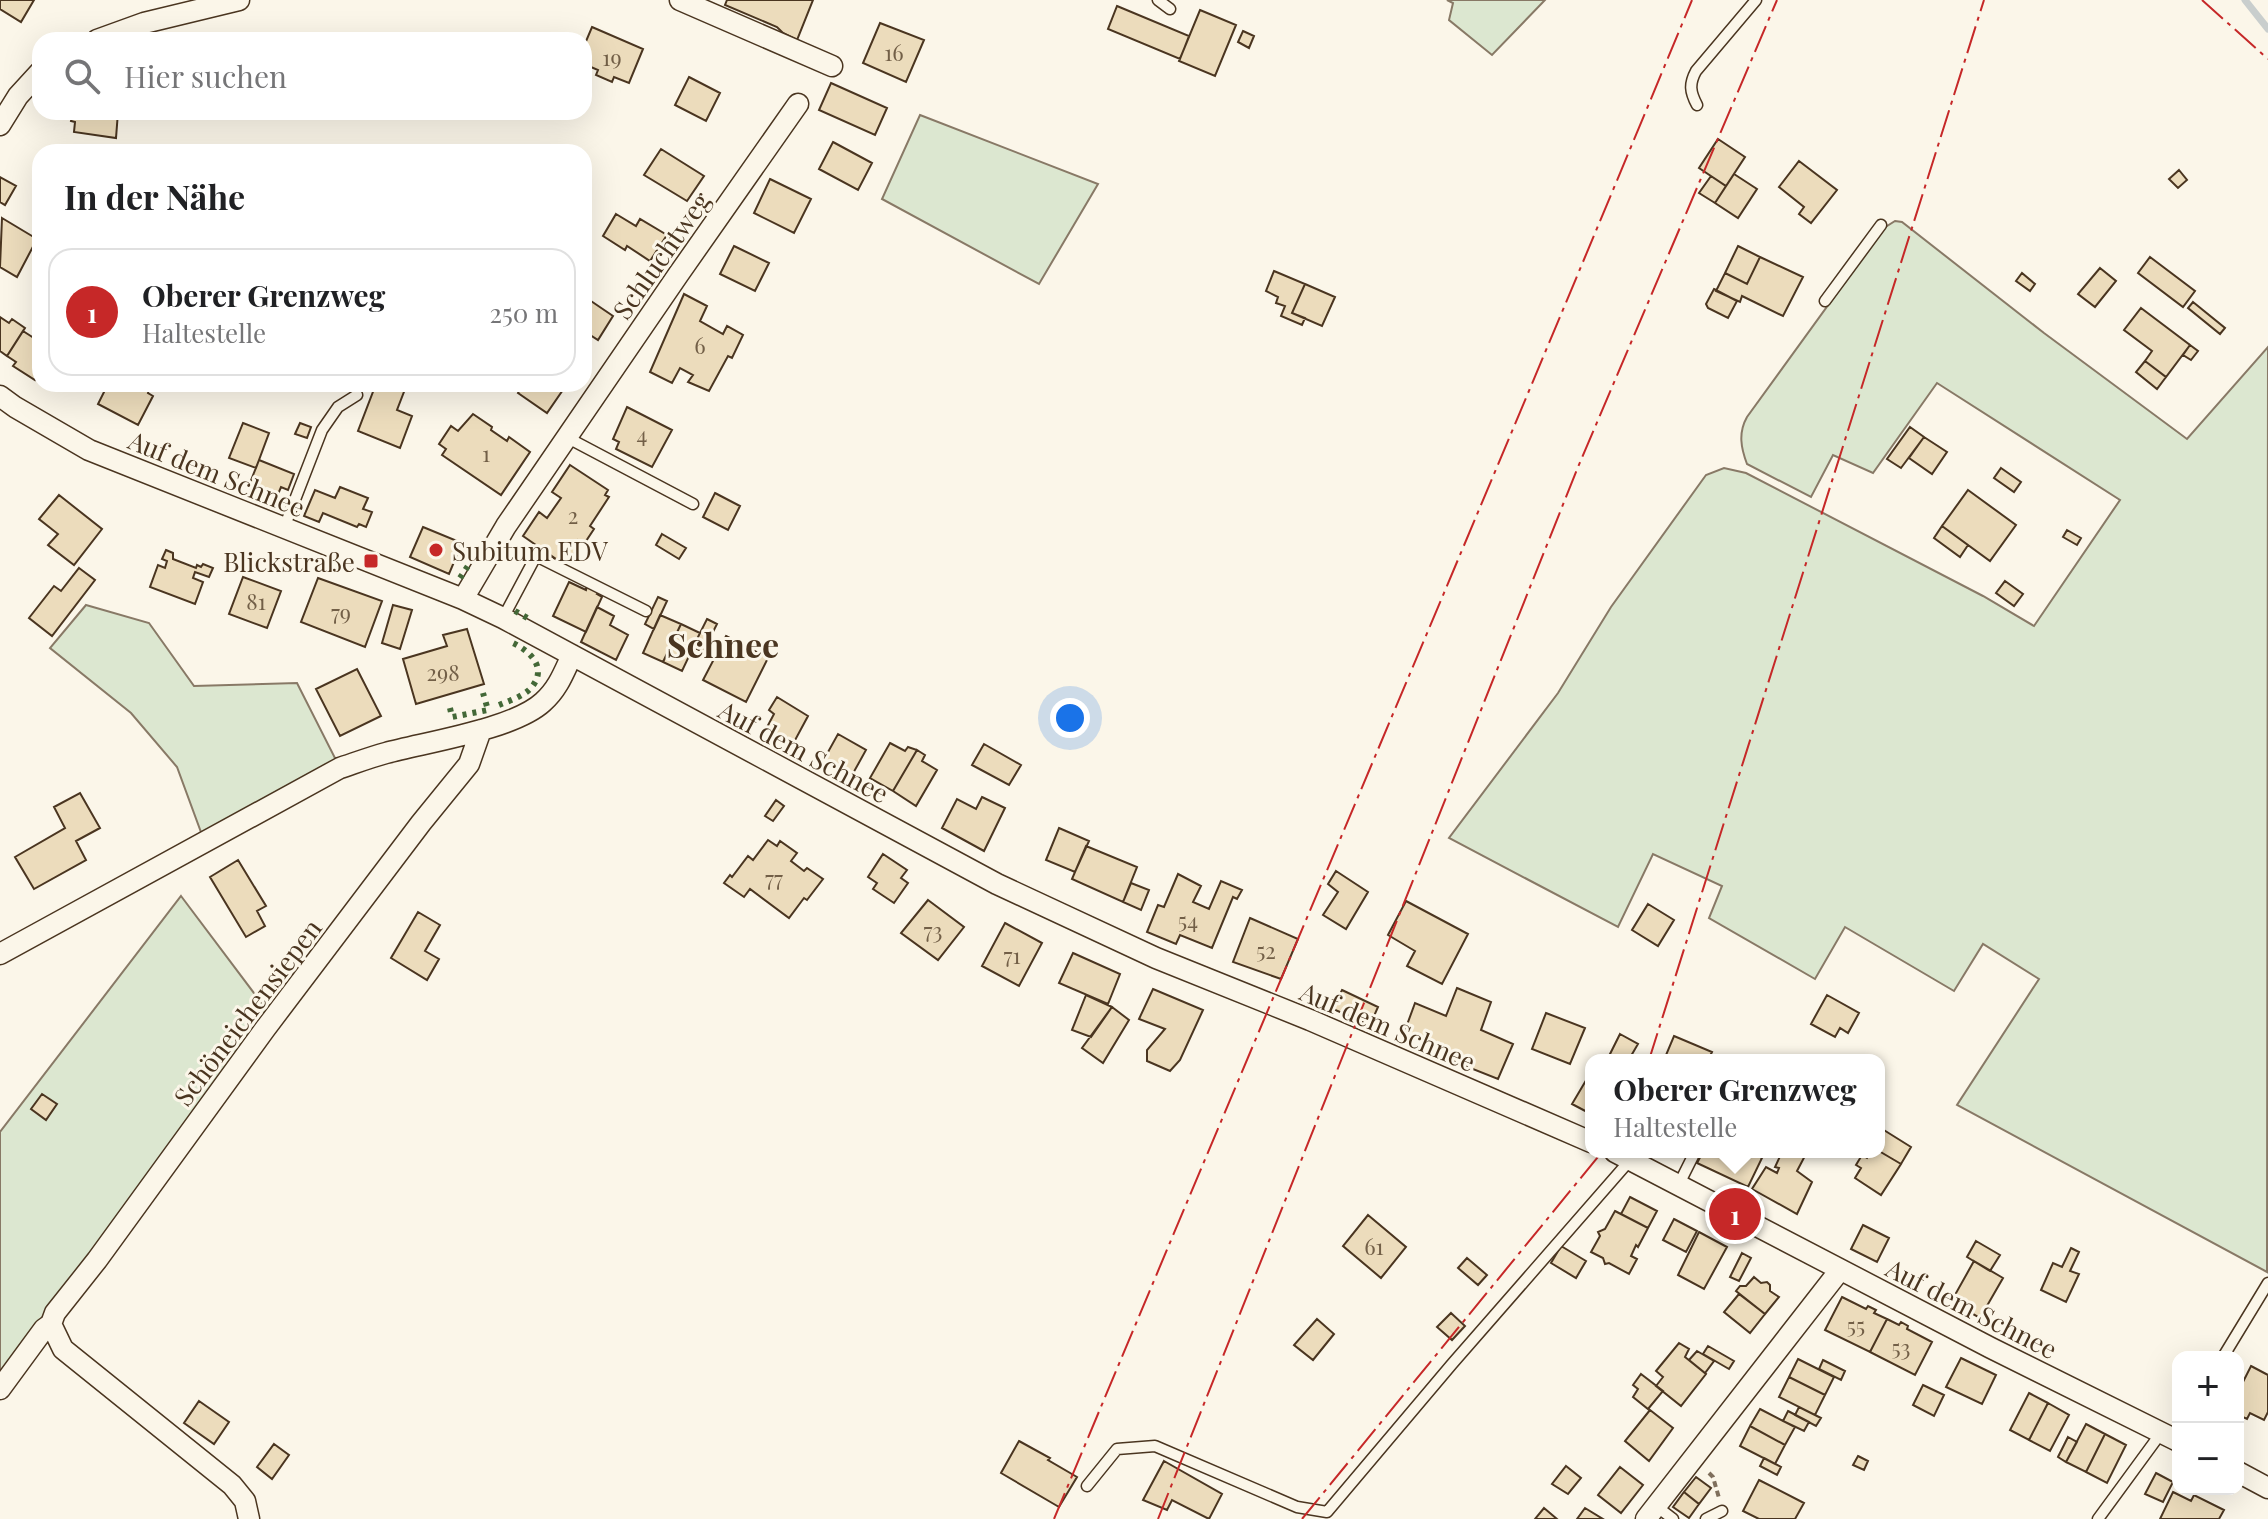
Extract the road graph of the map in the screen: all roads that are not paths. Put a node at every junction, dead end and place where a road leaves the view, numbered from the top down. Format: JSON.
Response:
{"nodes":[{"id":1,"x":239,"y":0,"type":"edge"},
{"id":2,"x":680,"y":0,"type":"edge"},
{"id":3,"x":1158,"y":0,"type":"edge"},
{"id":4,"x":1756,"y":0,"type":"edge"},
{"id":5,"x":1170,"y":9,"type":"dead end"},
{"id":6,"x":119,"y":32,"type":"edge"},
{"id":7,"x":832,"y":66,"type":"dead end"},
{"id":8,"x":32,"y":81,"type":"edge"},
{"id":9,"x":798,"y":104,"type":"dead end"},
{"id":10,"x":1697,"y":105,"type":"dead end"},
{"id":11,"x":0,"y":125,"type":"edge"},
{"id":12,"x":1881,"y":225,"type":"dead end"},
{"id":13,"x":1825,"y":301,"type":"dead end"},
{"id":14,"x":357,"y":395,"type":"dead end"},
{"id":15,"x":0,"y":396,"type":"edge"},
{"id":16,"x":568,"y":438,"type":"junction"},
{"id":17,"x":693,"y":504,"type":"dead end"},
{"id":18,"x":284,"y":528,"type":"junction"},
{"id":19,"x":463,"y":599,"type":"junction"},
{"id":20,"x":646,"y":611,"type":"dead end"},
{"id":21,"x":503,"y":618,"type":"junction"},
{"id":22,"x":572,"y":655,"type":"junction"},
{"id":23,"x":481,"y":730,"type":"junction"},
{"id":24,"x":0,"y":954,"type":"edge"},
{"id":25,"x":1585,"y":1139,"type":"edge"},
{"id":26,"x":1621,"y":1158,"type":"edge"},
{"id":27,"x":1629,"y":1158,"type":"edge"},
{"id":28,"x":1692,"y":1158,"type":"edge"},
{"id":29,"x":1679,"y":1184,"type":"junction"},
{"id":30,"x":1840,"y":1270,"type":"junction"},
{"id":31,"x":2268,"y":1283,"type":"edge"},
{"id":32,"x":51,"y":1324,"type":"junction"},
{"id":33,"x":2227,"y":1351,"type":"edge"},
{"id":34,"x":0,"y":1389,"type":"edge"},
{"id":35,"x":2172,"y":1436,"type":"edge"},
{"id":36,"x":2244,"y":1475,"type":"edge"},
{"id":37,"x":1087,"y":1486,"type":"dead end"},
{"id":38,"x":2268,"y":1488,"type":"edge"},
{"id":39,"x":1722,"y":1511,"type":"road end"},
{"id":40,"x":1651,"y":1513,"type":"edge"},
{"id":41,"x":249,"y":1519,"type":"edge"},
{"id":42,"x":1673,"y":1519,"type":"edge"},
{"id":43,"x":1706,"y":1519,"type":"edge"},
{"id":44,"x":2098,"y":1519,"type":"edge"}],
"edges":[{"from":1,"to":6,"type":"street"},
{"from":2,"to":7,"type":"street"},
{"from":3,"to":5,"type":"lane"},
{"from":4,"to":10,"type":"lane"},
{"from":8,"to":11,"type":"street"},
{"from":9,"to":16,"type":"street","name":"Schluchtweg"},
{"from":12,"to":13,"type":"lane"},
{"from":14,"to":18,"type":"lane"},
{"from":15,"to":18,"type":"street","name":"Auf dem Schnee"},
{"from":16,"to":17,"type":"lane"},
{"from":16,"to":19,"type":"street","name":"Schluchtweg"},
{"from":18,"to":19,"type":"street","name":"Auf dem Schnee"},
{"from":19,"to":21,"type":"street","name":"Auf dem Schnee"},
{"from":20,"to":21,"type":"lane"},
{"from":21,"to":22,"type":"street","name":"Auf dem Schnee"},
{"from":22,"to":23,"type":"street"},
{"from":22,"to":25,"type":"street","name":"Auf dem Schnee"},
{"from":23,"to":24,"type":"street"},
{"from":23,"to":32,"type":"street","name":"Schöneichensiepen"},
{"from":26,"to":37,"type":"lane"},
{"from":27,"to":29,"type":"street","name":"Auf dem Schnee"},
{"from":28,"to":29,"type":"lane"},
{"from":29,"to":30,"type":"street","name":"Auf dem Schnee"},
{"from":30,"to":35,"type":"street","name":"Auf dem Schnee"},
{"from":30,"to":40,"type":"street"},
{"from":31,"to":33,"type":"lane"},
{"from":32,"to":34,"type":"street","name":"Schöneichensiepen"},
{"from":32,"to":41,"type":"street"},
{"from":35,"to":44,"type":"lane"},
{"from":36,"to":38,"type":"street"},
{"from":39,"to":43,"type":"lane"},
{"from":40,"to":42,"type":"lane"}]}
